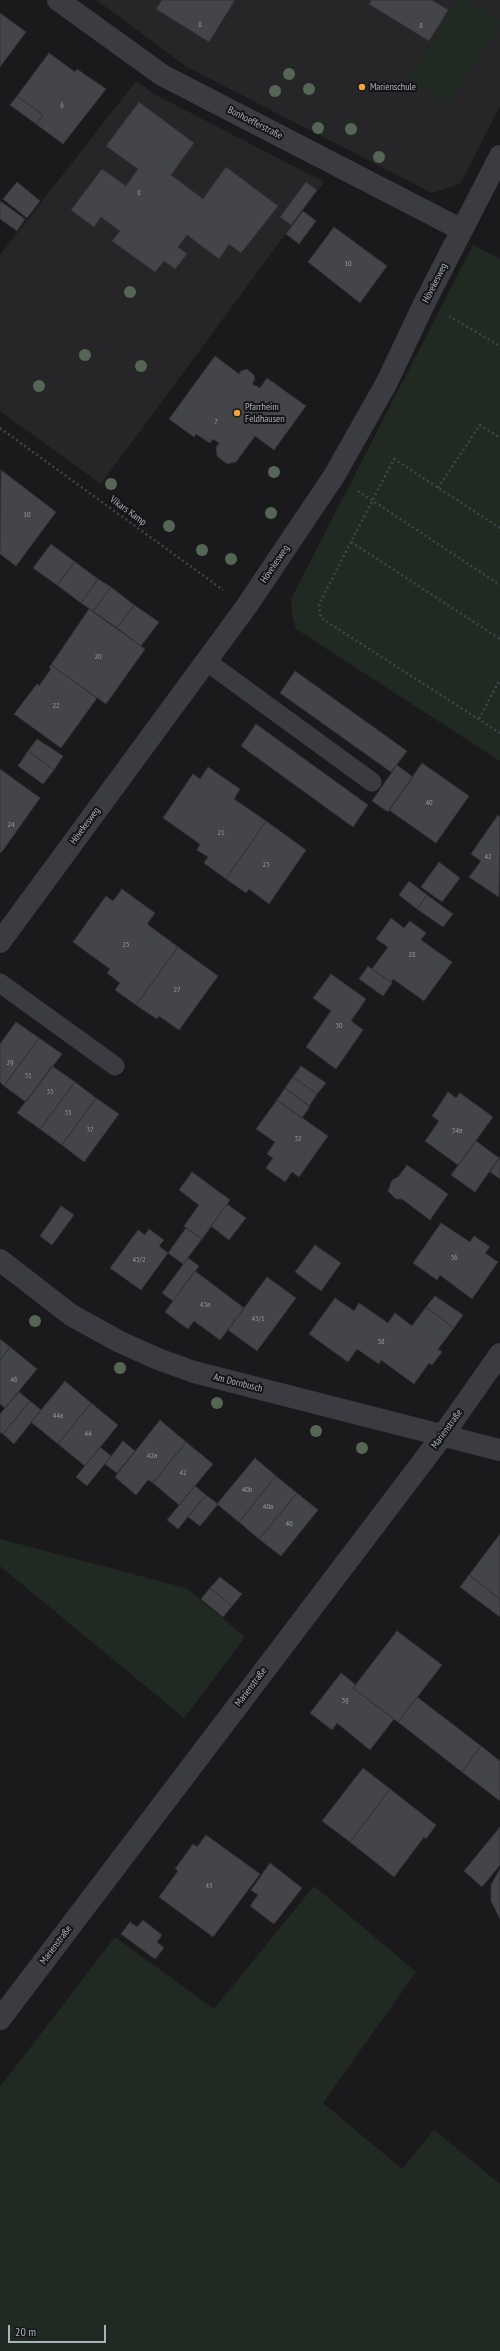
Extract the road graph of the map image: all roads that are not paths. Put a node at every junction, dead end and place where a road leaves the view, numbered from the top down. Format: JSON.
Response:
{"nodes":[{"id":1,"x":58,"y":0,"type":"edge"},
{"id":2,"x":500,"y":156,"type":"edge"},
{"id":3,"x":462,"y":230,"type":"junction"},
{"id":4,"x":206,"y":661,"type":"junction"},
{"id":5,"x":372,"y":782,"type":"dead end"},
{"id":6,"x":0,"y":942,"type":"edge"},
{"id":7,"x":0,"y":983,"type":"edge"},
{"id":8,"x":115,"y":1066,"type":"dead end"},
{"id":9,"x":0,"y":1260,"type":"edge"},
{"id":10,"x":500,"y":1354,"type":"edge"},
{"id":11,"x":443,"y":1435,"type":"junction"},
{"id":12,"x":500,"y":1450,"type":"edge"},
{"id":13,"x":0,"y":2019,"type":"edge"}],
"edges":[{"from":1,"to":3,"type":"street","name":"Bonhoefferstraße"},
{"from":2,"to":3,"type":"street","name":"Hövekesweg"},
{"from":3,"to":4,"type":"street","name":"Hövekesweg"},
{"from":4,"to":5,"type":"lane"},
{"from":4,"to":6,"type":"street","name":"Hövekesweg"},
{"from":7,"to":8,"type":"lane"},
{"from":9,"to":11,"type":"street","name":"Am Dornbusch"},
{"from":10,"to":11,"type":"street","name":"Marienstraße"},
{"from":11,"to":12,"type":"street","name":"Am Dornbusch"},
{"from":11,"to":13,"type":"street","name":"Marienstraße"}]}
